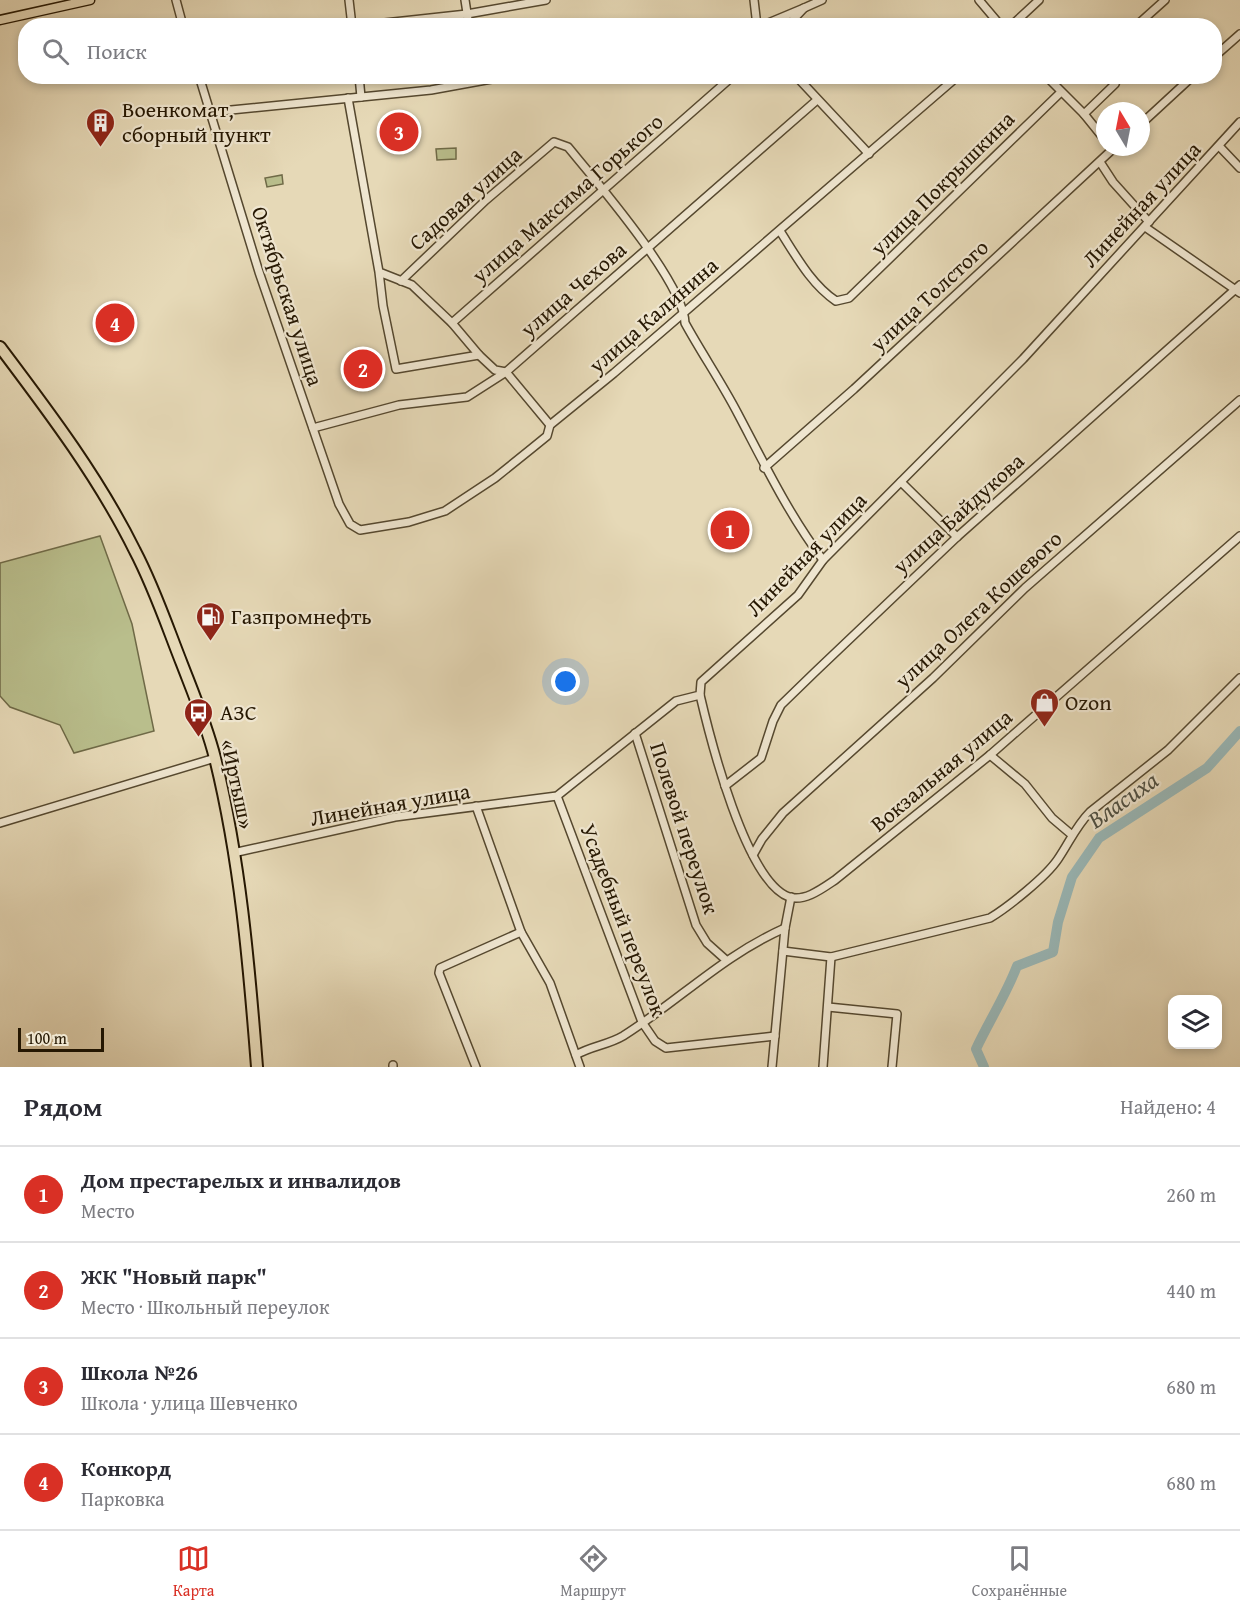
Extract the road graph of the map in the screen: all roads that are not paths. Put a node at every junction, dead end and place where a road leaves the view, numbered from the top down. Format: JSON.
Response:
{"nodes":[{"id":1,"x":90,"y":0,"type":"edge"},
{"id":2,"x":176,"y":0,"type":"edge"},
{"id":3,"x":349,"y":0,"type":"edge"},
{"id":4,"x":465,"y":0,"type":"edge"},
{"id":5,"x":546,"y":0,"type":"edge"},
{"id":6,"x":754,"y":0,"type":"edge"},
{"id":7,"x":822,"y":0,"type":"edge"},
{"id":8,"x":979,"y":0,"type":"edge"},
{"id":9,"x":1039,"y":0,"type":"edge"},
{"id":10,"x":1165,"y":0,"type":"edge"},
{"id":11,"x":804,"y":8,"type":"junction"},
{"id":12,"x":467,"y":14,"type":"junction"},
{"id":13,"x":181,"y":18,"type":"edge"},
{"id":14,"x":351,"y":18,"type":"edge"},
{"id":15,"x":430,"y":18,"type":"edge"},
{"id":16,"x":468,"y":18,"type":"edge"},
{"id":17,"x":757,"y":18,"type":"edge"},
{"id":18,"x":779,"y":18,"type":"edge"},
{"id":19,"x":795,"y":18,"type":"edge"},
{"id":20,"x":994,"y":18,"type":"edge"},
{"id":21,"x":1020,"y":18,"type":"edge"},
{"id":22,"x":1145,"y":18,"type":"edge"},
{"id":23,"x":0,"y":20,"type":"edge"},
{"id":24,"x":1240,"y":34,"type":"edge"},
{"id":25,"x":1222,"y":51,"type":"edge"},
{"id":26,"x":202,"y":84,"type":"edge"},
{"id":27,"x":359,"y":84,"type":"edge"},
{"id":28,"x":444,"y":84,"type":"edge"},
{"id":29,"x":724,"y":84,"type":"edge"},
{"id":30,"x":803,"y":84,"type":"edge"},
{"id":31,"x":949,"y":84,"type":"edge"},
{"id":32,"x":1053,"y":84,"type":"edge"},
{"id":33,"x":1115,"y":84,"type":"edge"},
{"id":34,"x":1184,"y":84,"type":"edge"},
{"id":35,"x":1060,"y":93,"type":"junction"},
{"id":36,"x":361,"y":97,"type":"junction"},
{"id":37,"x":348,"y":98,"type":"junction"},
{"id":38,"x":817,"y":100,"type":"junction"},
{"id":39,"x":211,"y":112,"type":"junction"},
{"id":40,"x":1084,"y":114,"type":"junction"},
{"id":41,"x":1150,"y":116,"type":"edge"},
{"id":42,"x":1240,"y":122,"type":"edge"},
{"id":43,"x":1096,"y":129,"type":"edge"},
{"id":44,"x":1219,"y":146,"type":"junction"},
{"id":45,"x":869,"y":154,"type":"junction"},
{"id":46,"x":1106,"y":156,"type":"edge"},
{"id":47,"x":1100,"y":162,"type":"junction"},
{"id":48,"x":1240,"y":168,"type":"edge"},
{"id":49,"x":603,"y":190,"type":"junction"},
{"id":50,"x":1147,"y":224,"type":"junction"},
{"id":51,"x":780,"y":231,"type":"junction"},
{"id":52,"x":647,"y":249,"type":"junction"},
{"id":53,"x":379,"y":272,"type":"junction"},
{"id":54,"x":401,"y":281,"type":"junction"},
{"id":55,"x":1238,"y":289,"type":"edge"},
{"id":56,"x":685,"y":310,"type":"junction"},
{"id":57,"x":452,"y":323,"type":"junction"},
{"id":58,"x":0,"y":348,"type":"edge"},
{"id":59,"x":479,"y":355,"type":"junction"},
{"id":60,"x":506,"y":372,"type":"junction"},
{"id":61,"x":1240,"y":400,"type":"edge"},
{"id":62,"x":550,"y":425,"type":"junction"},
{"id":63,"x":313,"y":428,"type":"junction"},
{"id":64,"x":764,"y":468,"type":"junction"},
{"id":65,"x":901,"y":482,"type":"junction"},
{"id":66,"x":350,"y":524,"type":"joint"},
{"id":67,"x":1240,"y":536,"type":"edge"},
{"id":68,"x":957,"y":537,"type":"junction"},
{"id":69,"x":824,"y":560,"type":"junction"},
{"id":70,"x":1240,"y":678,"type":"edge"},
{"id":71,"x":700,"y":695,"type":"junction"},
{"id":72,"x":635,"y":733,"type":"junction"},
{"id":73,"x":990,"y":755,"type":"junction"},
{"id":74,"x":215,"y":758,"type":"junction"},
{"id":75,"x":725,"y":786,"type":"junction"},
{"id":76,"x":557,"y":796,"type":"junction"},
{"id":77,"x":476,"y":806,"type":"junction"},
{"id":78,"x":0,"y":823,"type":"edge"},
{"id":79,"x":1072,"y":835,"type":"junction"},
{"id":80,"x":233,"y":853,"type":"junction"},
{"id":81,"x":753,"y":855,"type":"junction"},
{"id":82,"x":791,"y":897,"type":"junction"},
{"id":83,"x":785,"y":928,"type":"junction"},
{"id":84,"x":521,"y":932,"type":"junction"},
{"id":85,"x":783,"y":951,"type":"junction"},
{"id":86,"x":831,"y":957,"type":"junction"},
{"id":87,"x":726,"y":960,"type":"junction"},
{"id":88,"x":828,"y":1006,"type":"junction"},
{"id":89,"x":642,"y":1022,"type":"junction"},
{"id":90,"x":775,"y":1036,"type":"junction"},
{"id":91,"x":576,"y":1055,"type":"junction"},
{"id":92,"x":257,"y":1067,"type":"edge"},
{"id":93,"x":476,"y":1067,"type":"edge"},
{"id":94,"x":580,"y":1067,"type":"edge"},
{"id":95,"x":772,"y":1067,"type":"edge"},
{"id":96,"x":823,"y":1067,"type":"edge"},
{"id":97,"x":892,"y":1067,"type":"edge"}],
"edges":[{"from":1,"to":23,"type":"main road"},
{"from":2,"to":13,"type":"street"},
{"from":3,"to":14,"type":"street"},
{"from":4,"to":12,"type":"street"},
{"from":5,"to":12,"type":"street"},
{"from":6,"to":17,"type":"street"},
{"from":7,"to":11,"type":"street"},
{"from":8,"to":20,"type":"street"},
{"from":9,"to":21,"type":"street"},
{"from":10,"to":22,"type":"street"},
{"from":11,"to":18,"type":"street"},
{"from":11,"to":19,"type":"street"},
{"from":12,"to":15,"type":"street"},
{"from":12,"to":16,"type":"street"},
{"from":24,"to":25,"type":"street"},
{"from":26,"to":39,"type":"street","name":"Октябрьская улица"},
{"from":27,"to":36,"type":"street"},
{"from":28,"to":36,"type":"street"},
{"from":29,"to":49,"type":"street","name":"улица Максима Горького"},
{"from":30,"to":38,"type":"street"},
{"from":31,"to":45,"type":"street","name":"улица Калинина"},
{"from":32,"to":35,"type":"street"},
{"from":33,"to":40,"type":"street"},
{"from":34,"to":41,"type":"street"},
{"from":35,"to":40,"type":"street"},
{"from":35,"to":51,"type":"street","name":"улица Покрышкина"},
{"from":36,"to":37,"type":"street"},
{"from":37,"to":39,"type":"street"},
{"from":37,"to":53,"type":"street"},
{"from":38,"to":45,"type":"street"},
{"from":38,"to":52,"type":"street","name":"улица Чехова"},
{"from":39,"to":63,"type":"street","name":"Октябрьская улица"},
{"from":40,"to":43,"type":"street"},
{"from":42,"to":44,"type":"street","name":"Линейная улица"},
{"from":44,"to":48,"type":"street"},
{"from":44,"to":50,"type":"street","name":"Линейная улица"},
{"from":45,"to":51,"type":"street","name":"улица Калинина"},
{"from":46,"to":47,"type":"street","name":"улица Толстого"},
{"from":47,"to":50,"type":"street"},
{"from":47,"to":64,"type":"street","name":"улица Толстого"},
{"from":49,"to":52,"type":"street"},
{"from":49,"to":54,"type":"street","name":"Садовая улица"},
{"from":49,"to":57,"type":"street","name":"улица Максима Горького"},
{"from":50,"to":55,"type":"street"},
{"from":50,"to":65,"type":"street","name":"Линейная улица"},
{"from":51,"to":56,"type":"street","name":"улица Калинина"},
{"from":52,"to":56,"type":"street"},
{"from":52,"to":60,"type":"street","name":"улица Чехова"},
{"from":53,"to":54,"type":"street"},
{"from":53,"to":59,"type":"street"},
{"from":54,"to":57,"type":"street"},
{"from":55,"to":68,"type":"street","name":"улица Байдукова"},
{"from":56,"to":62,"type":"street","name":"улица Калинина"},
{"from":56,"to":64,"type":"street"},
{"from":57,"to":59,"type":"street"},
{"from":58,"to":74,"type":"highway","name":"«Иртыш»"},
{"from":59,"to":60,"type":"street"},
{"from":60,"to":62,"type":"street"},
{"from":60,"to":63,"type":"street","name":"улица Чехова"},
{"from":61,"to":81,"type":"street","name":"улица Олега Кошевого"},
{"from":62,"to":66,"type":"street","name":"улица Калинина"},
{"from":63,"to":66,"type":"street","name":"Октябрьская улица"},
{"from":64,"to":69,"type":"street"},
{"from":65,"to":68,"type":"street"},
{"from":65,"to":69,"type":"street","name":"Линейная улица"},
{"from":67,"to":73,"type":"street","name":"Вокзальная улица"},
{"from":68,"to":75,"type":"street","name":"улица Байдукова"},
{"from":69,"to":71,"type":"street","name":"Линейная улица"},
{"from":70,"to":79,"type":"street"},
{"from":71,"to":72,"type":"street","name":"Линейная улица"},
{"from":71,"to":75,"type":"street"},
{"from":72,"to":76,"type":"street","name":"Линейная улица"},
{"from":72,"to":87,"type":"street","name":"Полевой переулок"},
{"from":73,"to":79,"type":"street"},
{"from":73,"to":82,"type":"street","name":"Вокзальная улица"},
{"from":74,"to":78,"type":"street"},
{"from":74,"to":80,"type":"highway","name":"«Иртыш»"},
{"from":75,"to":81,"type":"street"},
{"from":76,"to":77,"type":"street","name":"Линейная улица"},
{"from":76,"to":89,"type":"street","name":"Усадебный переулок"},
{"from":77,"to":80,"type":"street","name":"Линейная улица"},
{"from":77,"to":84,"type":"street"},
{"from":79,"to":86,"type":"street"},
{"from":80,"to":92,"type":"highway","name":"«Иртыш»"},
{"from":81,"to":82,"type":"street"},
{"from":82,"to":83,"type":"street"},
{"from":83,"to":85,"type":"street"},
{"from":83,"to":87,"type":"street"},
{"from":84,"to":91,"type":"street"},
{"from":84,"to":93,"type":"street"},
{"from":85,"to":86,"type":"street"},
{"from":85,"to":90,"type":"street"},
{"from":86,"to":88,"type":"street"},
{"from":87,"to":89,"type":"street"},
{"from":88,"to":96,"type":"street"},
{"from":88,"to":97,"type":"street"},
{"from":89,"to":90,"type":"street","name":"Усадебный переулок"},
{"from":89,"to":91,"type":"street"},
{"from":90,"to":95,"type":"street"},
{"from":91,"to":94,"type":"street"}]}
